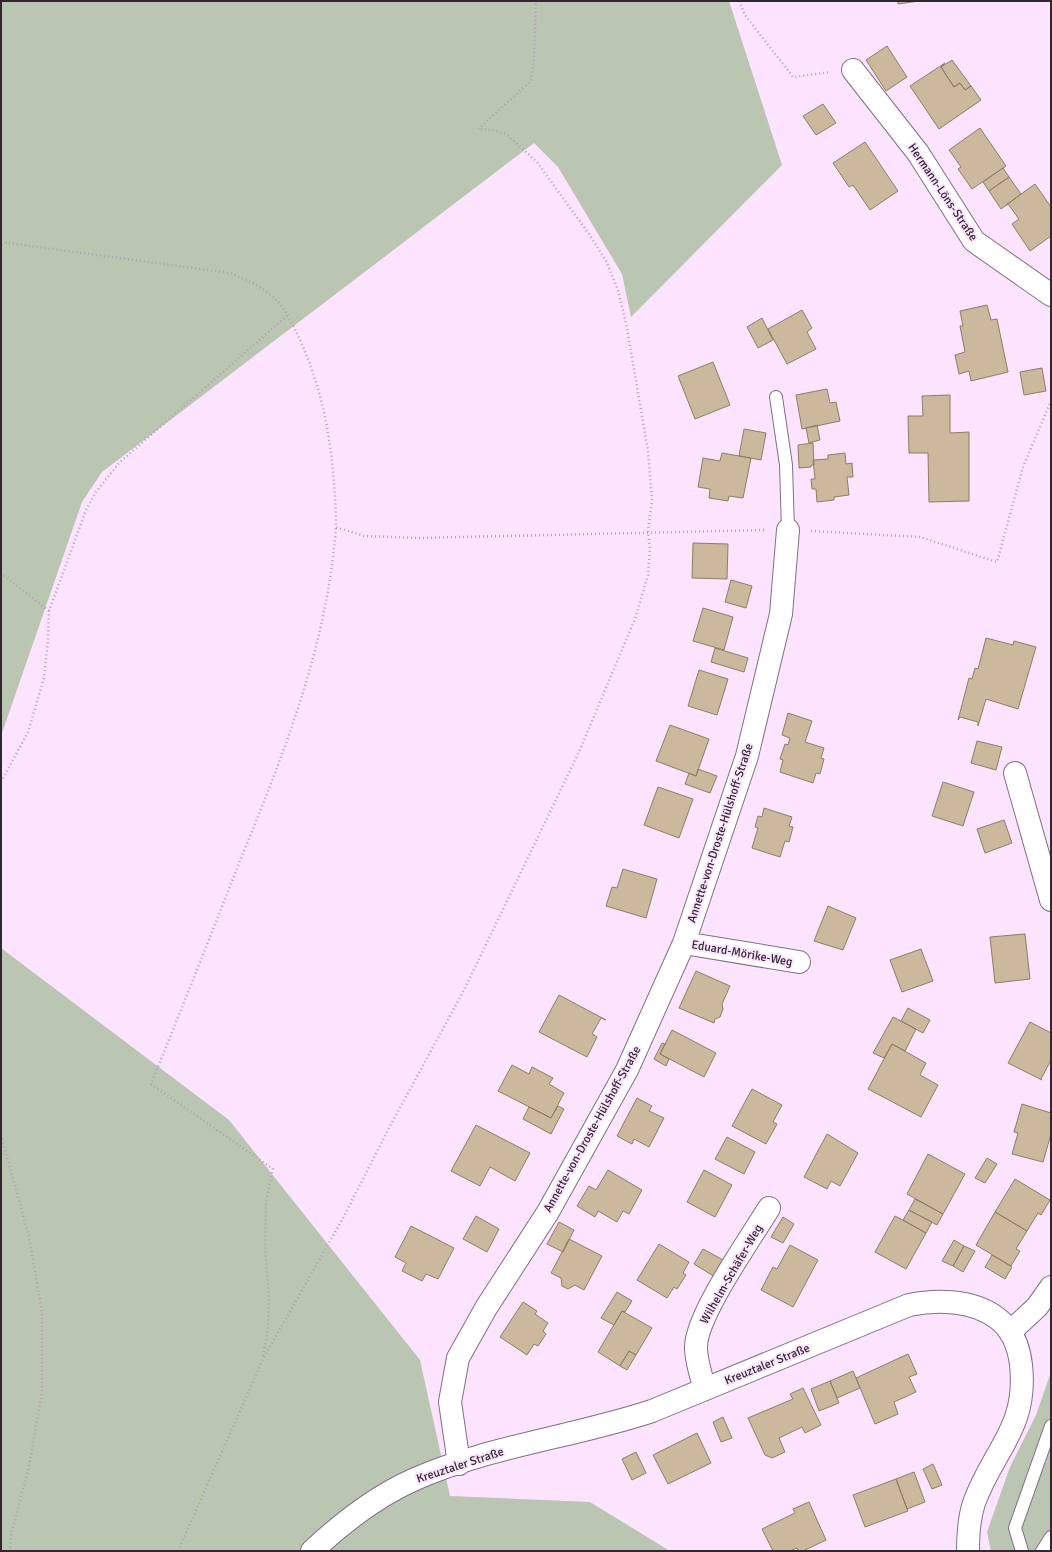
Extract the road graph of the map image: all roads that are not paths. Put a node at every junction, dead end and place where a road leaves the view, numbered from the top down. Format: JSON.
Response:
{"nodes":[{"id":1,"x":854,"y":70,"type":"road end"},
{"id":2,"x":1051,"y":295,"type":"edge"},
{"id":3,"x":776,"y":397,"type":"dead end"},
{"id":4,"x":788,"y":530,"type":"joint"},
{"id":5,"x":1015,"y":773,"type":"dead end"},
{"id":6,"x":1051,"y":900,"type":"edge"},
{"id":7,"x":684,"y":943,"type":"junction"},
{"id":8,"x":799,"y":962,"type":"dead end"},
{"id":9,"x":769,"y":1208,"type":"dead end"},
{"id":10,"x":1050,"y":1293,"type":"edge"},
{"id":11,"x":1010,"y":1332,"type":"junction"},
{"id":12,"x":705,"y":1389,"type":"junction"},
{"id":13,"x":1051,"y":1426,"type":"edge"},
{"id":14,"x":459,"y":1464,"type":"junction"},
{"id":15,"x":1051,"y":1537,"type":"edge"},
{"id":16,"x":312,"y":1551,"type":"edge"},
{"id":17,"x":968,"y":1551,"type":"edge"},
{"id":18,"x":1022,"y":1551,"type":"edge"},
{"id":19,"x":1042,"y":1551,"type":"edge"}],
"edges":[{"from":1,"to":2,"type":"street","name":"Hermann-Löns-Straße"},
{"from":3,"to":4,"type":"lane"},
{"from":4,"to":7,"type":"street","name":"Annette-von-Droste-Hülshoff-Straße"},
{"from":5,"to":6,"type":"street"},
{"from":7,"to":8,"type":"street","name":"Eduard-Mörike-Weg"},
{"from":7,"to":14,"type":"street","name":"Annette-von-Droste-Hülshoff-Straße"},
{"from":9,"to":12,"type":"street","name":"Wilhelm-Schäfer-Weg"},
{"from":10,"to":11,"type":"street"},
{"from":11,"to":12,"type":"street","name":"Kreuztaler Straße"},
{"from":11,"to":17,"type":"street","name":"Kreuztaler Straße"},
{"from":12,"to":14,"type":"street","name":"Kreuztaler Straße"},
{"from":13,"to":18,"type":"lane"},
{"from":14,"to":16,"type":"street","name":"Kreuztaler Straße"},
{"from":15,"to":19,"type":"lane"}]}
